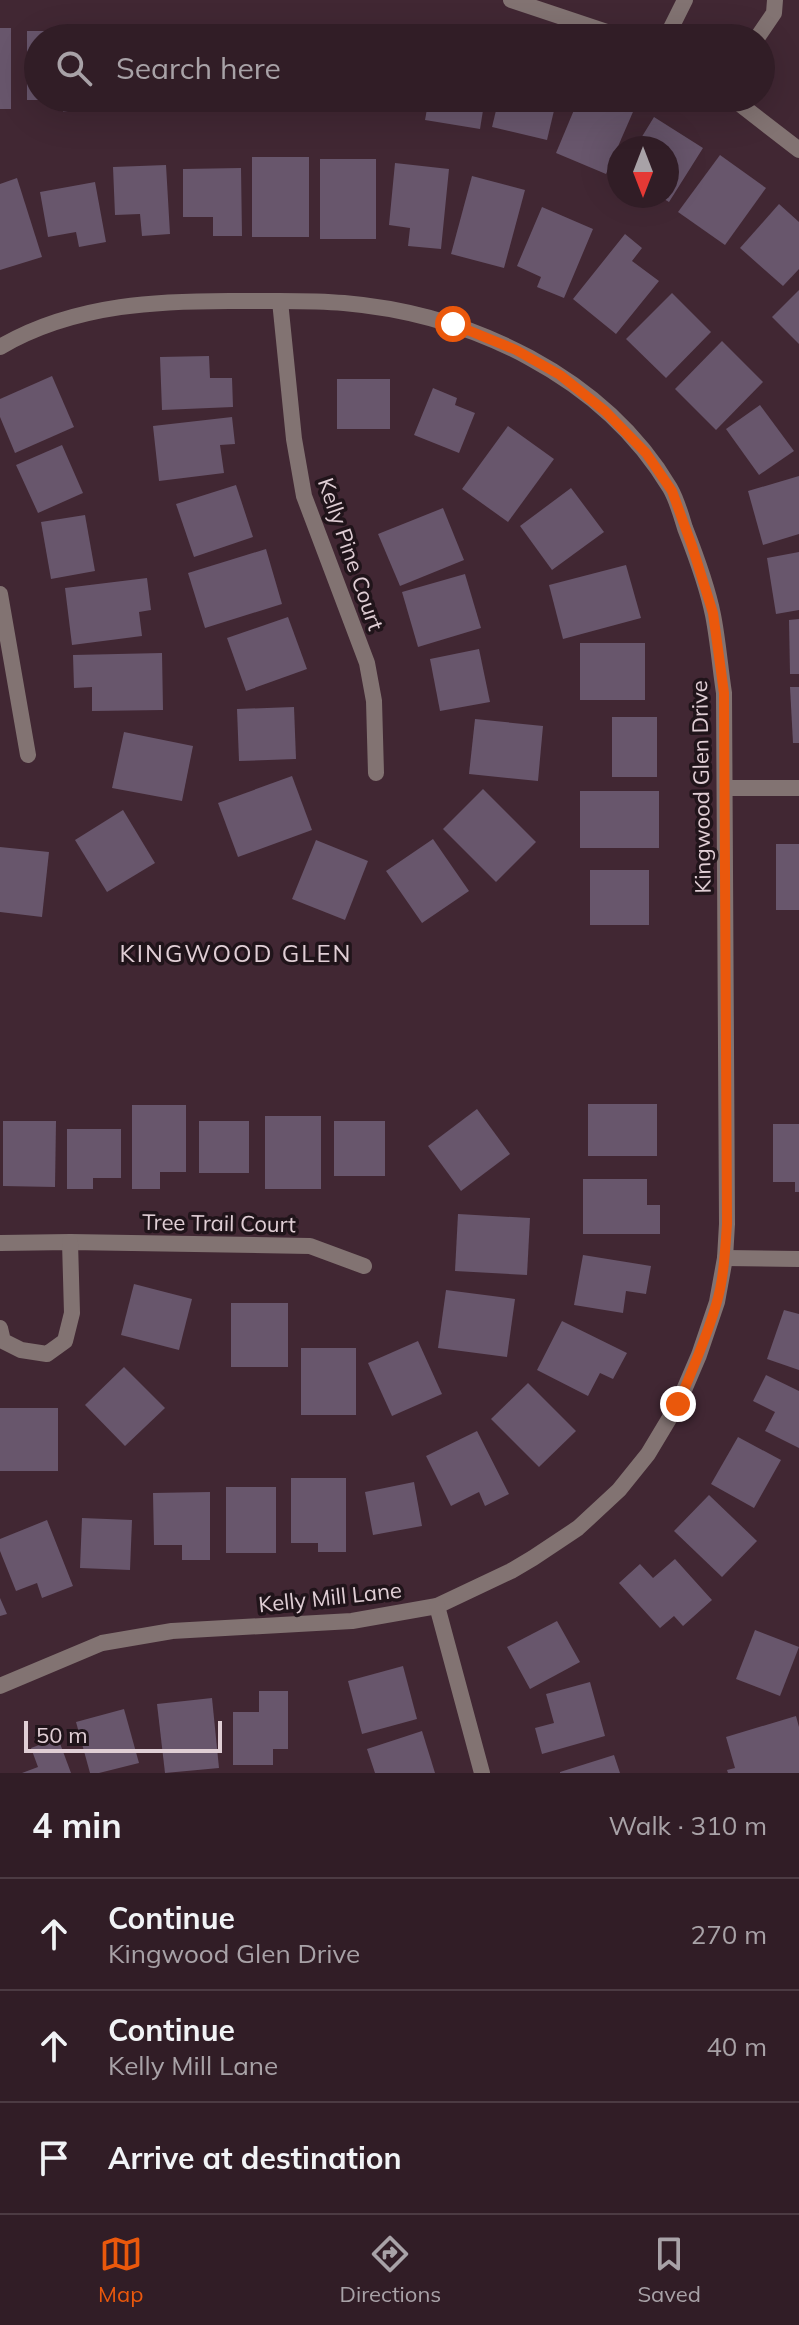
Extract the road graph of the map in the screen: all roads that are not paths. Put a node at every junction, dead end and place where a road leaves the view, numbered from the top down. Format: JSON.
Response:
{"nodes":[{"id":1,"x":511,"y":0,"type":"edge"},
{"id":2,"x":685,"y":0,"type":"edge"},
{"id":3,"x":775,"y":0,"type":"edge"},
{"id":4,"x":583,"y":24,"type":"edge"},
{"id":5,"x":673,"y":24,"type":"edge"},
{"id":6,"x":767,"y":24,"type":"edge"},
{"id":7,"x":750,"y":112,"type":"edge"},
{"id":8,"x":799,"y":150,"type":"edge"},
{"id":9,"x":280,"y":301,"type":"junction"},
{"id":10,"x":0,"y":347,"type":"edge"},
{"id":11,"x":0,"y":594,"type":"edge"},
{"id":12,"x":28,"y":755,"type":"dead end"},
{"id":13,"x":376,"y":773,"type":"dead end"},
{"id":14,"x":726,"y":788,"type":"junction"},
{"id":15,"x":799,"y":788,"type":"edge"},
{"id":16,"x":70,"y":1242,"type":"junction"},
{"id":17,"x":0,"y":1243,"type":"edge"},
{"id":18,"x":725,"y":1258,"type":"junction"},
{"id":19,"x":799,"y":1259,"type":"edge"},
{"id":20,"x":364,"y":1266,"type":"dead end"},
{"id":21,"x":0,"y":1328,"type":"edge"},
{"id":22,"x":437,"y":1606,"type":"junction"},
{"id":23,"x":0,"y":1686,"type":"edge"},
{"id":24,"x":482,"y":1773,"type":"edge"}],
"edges":[{"from":1,"to":4,"type":"street"},
{"from":2,"to":5,"type":"street"},
{"from":3,"to":6,"type":"street"},
{"from":7,"to":8,"type":"street"},
{"from":9,"to":10,"type":"street","name":"Kingwood Glen Drive"},
{"from":9,"to":13,"type":"street","name":"Kelly Pine Court"},
{"from":9,"to":14,"type":"street","name":"Kingwood Glen Drive"},
{"from":11,"to":12,"type":"street"},
{"from":14,"to":15,"type":"street"},
{"from":14,"to":18,"type":"street","name":"Kingwood Glen Drive"},
{"from":16,"to":17,"type":"street","name":"Tree Trail Court"},
{"from":16,"to":20,"type":"street","name":"Tree Trail Court"},
{"from":16,"to":21,"type":"street"},
{"from":18,"to":19,"type":"street"},
{"from":18,"to":22,"type":"street","name":"Kelly Mill Lane"},
{"from":22,"to":23,"type":"street","name":"Kelly Mill Lane"},
{"from":22,"to":24,"type":"street"}]}
